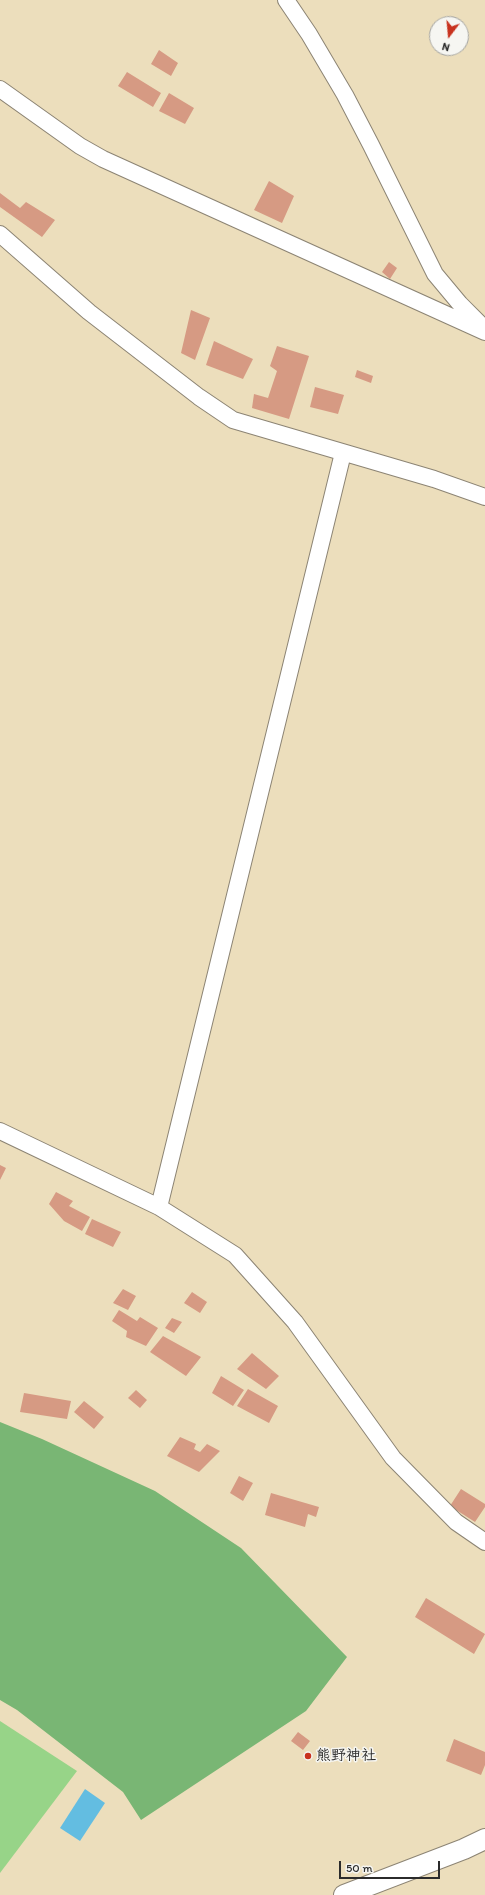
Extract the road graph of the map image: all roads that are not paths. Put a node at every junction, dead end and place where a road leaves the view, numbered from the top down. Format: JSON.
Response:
{"nodes":[{"id":1,"x":286,"y":0,"type":"edge"},
{"id":2,"x":1,"y":93,"type":"edge"},
{"id":3,"x":0,"y":234,"type":"edge"},
{"id":4,"x":485,"y":330,"type":"edge"},
{"id":5,"x":343,"y":453,"type":"junction"},
{"id":6,"x":485,"y":497,"type":"edge"},
{"id":7,"x":0,"y":1131,"type":"edge"},
{"id":8,"x":159,"y":1207,"type":"junction"},
{"id":9,"x":485,"y":1542,"type":"edge"},
{"id":10,"x":485,"y":1839,"type":"edge"},
{"id":11,"x":344,"y":1895,"type":"edge"}],
"edges":[{"from":1,"to":4,"type":"street"},
{"from":2,"to":4,"type":"street"},
{"from":3,"to":5,"type":"street"},
{"from":5,"to":6,"type":"street"},
{"from":5,"to":8,"type":"street"},
{"from":7,"to":8,"type":"street"},
{"from":8,"to":9,"type":"street"},
{"from":10,"to":11,"type":"main road"}]}
